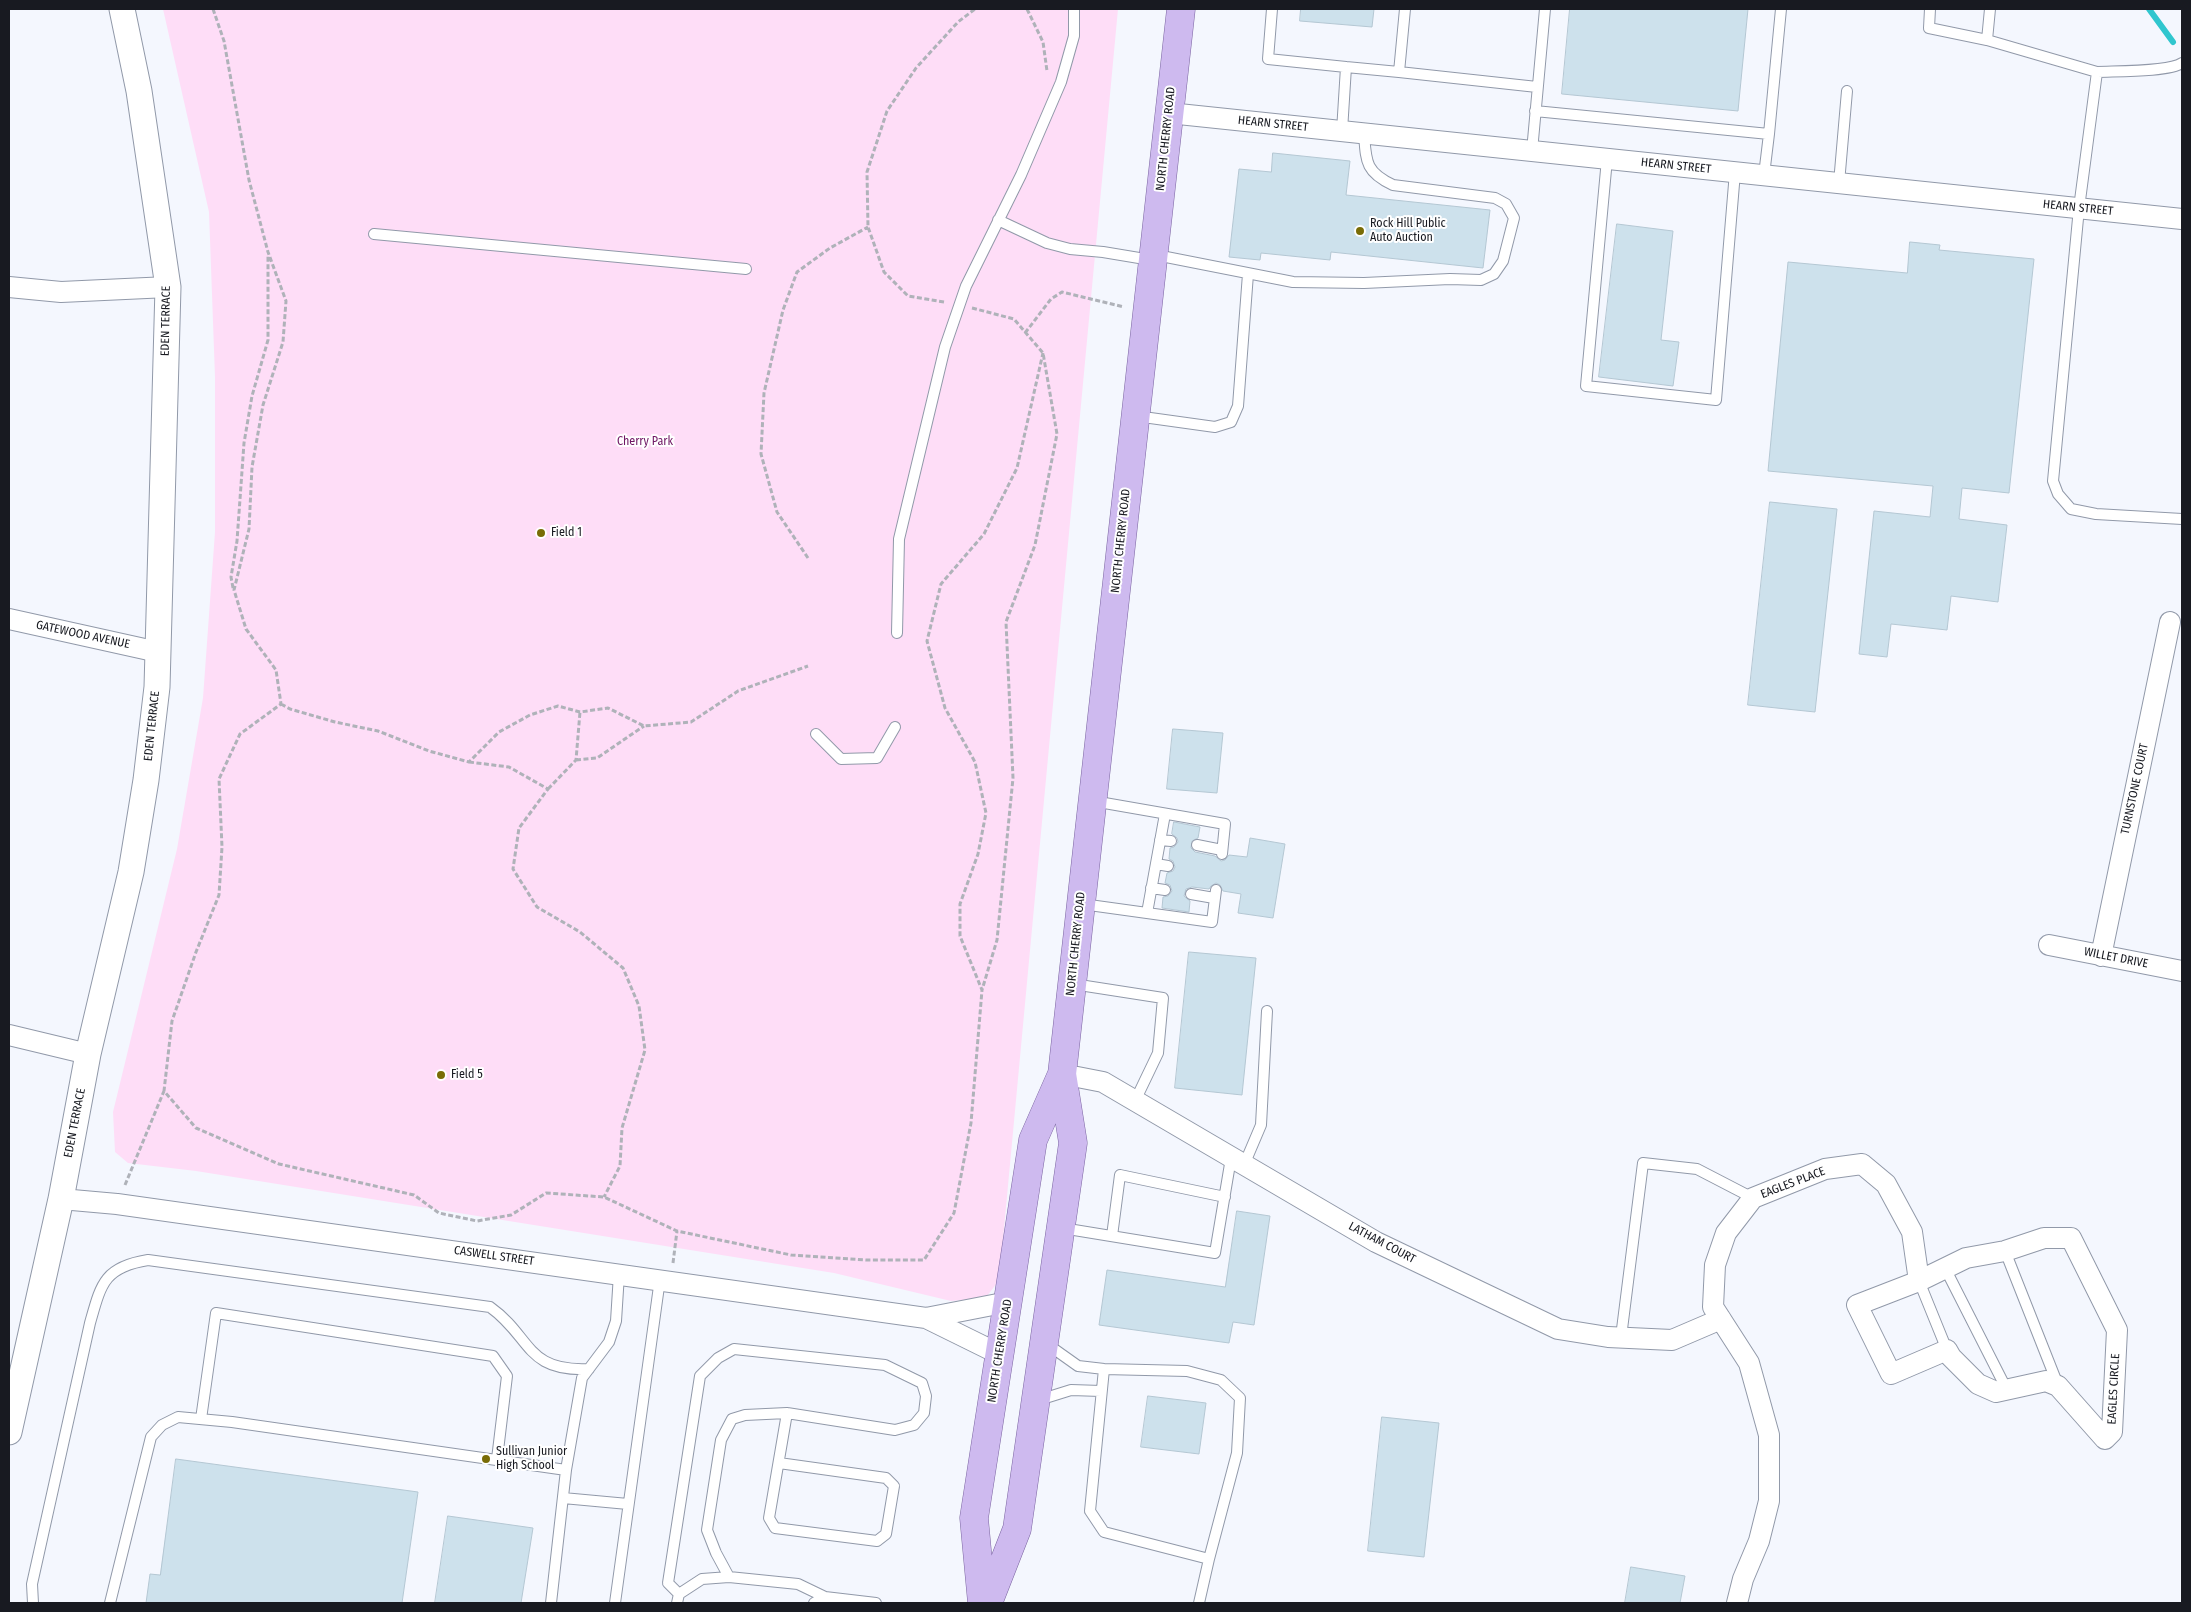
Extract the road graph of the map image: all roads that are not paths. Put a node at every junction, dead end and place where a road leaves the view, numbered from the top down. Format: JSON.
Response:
{"nodes":[{"id":1,"x":122,"y":9,"type":"edge"},
{"id":2,"x":1074,"y":9,"type":"edge"},
{"id":3,"x":1181,"y":9,"type":"edge"},
{"id":4,"x":1272,"y":9,"type":"edge"},
{"id":5,"x":1405,"y":9,"type":"edge"},
{"id":6,"x":1545,"y":9,"type":"edge"},
{"id":7,"x":1781,"y":9,"type":"edge"},
{"id":8,"x":1930,"y":9,"type":"edge"},
{"id":9,"x":1990,"y":9,"type":"edge"},
{"id":10,"x":1988,"y":40,"type":"junction"},
{"id":11,"x":2182,"y":63,"type":"edge"},
{"id":12,"x":1346,"y":67,"type":"junction"},
{"id":13,"x":1399,"y":72,"type":"junction"},
{"id":14,"x":2098,"y":72,"type":"junction"},
{"id":15,"x":1537,"y":86,"type":"junction"},
{"id":16,"x":1847,"y":91,"type":"dead end"},
{"id":17,"x":1535,"y":111,"type":"junction"},
{"id":18,"x":1169,"y":113,"type":"junction"},
{"id":19,"x":1342,"y":131,"type":"junction"},
{"id":20,"x":1364,"y":133,"type":"junction"},
{"id":21,"x":1769,"y":134,"type":"junction"},
{"id":22,"x":1532,"y":151,"type":"junction"},
{"id":23,"x":1607,"y":159,"type":"junction"},
{"id":24,"x":1735,"y":172,"type":"junction"},
{"id":25,"x":1764,"y":175,"type":"junction"},
{"id":26,"x":1839,"y":183,"type":"junction"},
{"id":27,"x":2078,"y":208,"type":"junction"},
{"id":28,"x":2182,"y":219,"type":"edge"},
{"id":29,"x":998,"y":220,"type":"junction"},
{"id":30,"x":374,"y":234,"type":"dead end"},
{"id":31,"x":1153,"y":258,"type":"junction"},
{"id":32,"x":746,"y":269,"type":"dead end"},
{"id":33,"x":1248,"y":274,"type":"junction"},
{"id":34,"x":168,"y":287,"type":"junction"},
{"id":35,"x":9,"y":288,"type":"edge"},
{"id":36,"x":1135,"y":416,"type":"junction"},
{"id":37,"x":2182,"y":519,"type":"edge"},
{"id":38,"x":9,"y":619,"type":"edge"},
{"id":39,"x":2170,"y":622,"type":"dead end"},
{"id":40,"x":897,"y":633,"type":"dead end"},
{"id":41,"x":158,"y":652,"type":"junction"},
{"id":42,"x":895,"y":727,"type":"dead end"},
{"id":43,"x":816,"y":734,"type":"dead end"},
{"id":44,"x":1092,"y":800,"type":"junction"},
{"id":45,"x":1165,"y":814,"type":"junction"},
{"id":46,"x":1160,"y":840,"type":"junction"},
{"id":47,"x":1171,"y":841,"type":"dead end"},
{"id":48,"x":1197,"y":845,"type":"dead end"},
{"id":49,"x":1156,"y":864,"type":"junction"},
{"id":50,"x":1168,"y":866,"type":"dead end"},
{"id":51,"x":1151,"y":888,"type":"junction"},
{"id":52,"x":1164,"y":890,"type":"dead end"},
{"id":53,"x":1191,"y":894,"type":"dead end"},
{"id":54,"x":1081,"y":904,"type":"junction"},
{"id":55,"x":1147,"y":913,"type":"junction"},
{"id":56,"x":2049,"y":945,"type":"dead end"},
{"id":57,"x":2101,"y":956,"type":"junction"},
{"id":58,"x":2182,"y":971,"type":"edge"},
{"id":59,"x":1072,"y":984,"type":"junction"},
{"id":60,"x":1267,"y":1011,"type":"dead end"},
{"id":61,"x":9,"y":1035,"type":"edge"},
{"id":62,"x":88,"y":1054,"type":"junction"},
{"id":63,"x":1062,"y":1074,"type":"junction"},
{"id":64,"x":1135,"y":1102,"type":"junction"},
{"id":65,"x":1238,"y":1161,"type":"junction"},
{"id":66,"x":1224,"y":1197,"type":"junction"},
{"id":67,"x":1753,"y":1198,"type":"junction"},
{"id":68,"x":61,"y":1199,"type":"junction"},
{"id":69,"x":1061,"y":1228,"type":"junction"},
{"id":70,"x":1112,"y":1236,"type":"junction"},
{"id":71,"x":2005,"y":1251,"type":"junction"},
{"id":72,"x":1945,"y":1268,"type":"junction"},
{"id":73,"x":619,"y":1274,"type":"junction"},
{"id":74,"x":665,"y":1280,"type":"junction"},
{"id":75,"x":1919,"y":1280,"type":"junction"},
{"id":76,"x":1008,"y":1302,"type":"junction"},
{"id":77,"x":926,"y":1318,"type":"junction"},
{"id":78,"x":1721,"y":1319,"type":"junction"},
{"id":79,"x":1622,"y":1337,"type":"junction"},
{"id":80,"x":1044,"y":1342,"type":"junction"},
{"id":81,"x":1947,"y":1350,"type":"junction"},
{"id":82,"x":999,"y":1354,"type":"junction"},
{"id":83,"x":588,"y":1369,"type":"junction"},
{"id":84,"x":1104,"y":1369,"type":"junction"},
{"id":85,"x":2058,"y":1386,"type":"junction"},
{"id":86,"x":2007,"y":1390,"type":"junction"},
{"id":87,"x":1101,"y":1391,"type":"junction"},
{"id":88,"x":1036,"y":1401,"type":"junction"},
{"id":89,"x":787,"y":1413,"type":"junction"},
{"id":90,"x":200,"y":1419,"type":"junction"},
{"id":91,"x":9,"y":1432,"type":"edge"},
{"id":92,"x":497,"y":1459,"type":"junction"},
{"id":93,"x":778,"y":1463,"type":"junction"},
{"id":94,"x":566,"y":1470,"type":"junction"},
{"id":95,"x":563,"y":1498,"type":"junction"},
{"id":96,"x":628,"y":1504,"type":"junction"},
{"id":97,"x":1209,"y":1559,"type":"junction"},
{"id":98,"x":730,"y":1577,"type":"junction"},
{"id":99,"x":825,"y":1596,"type":"junction"},
{"id":100,"x":678,"y":1599,"type":"edge"},
{"id":101,"x":33,"y":1603,"type":"edge"},
{"id":102,"x":110,"y":1603,"type":"edge"},
{"id":103,"x":551,"y":1603,"type":"edge"},
{"id":104,"x":615,"y":1603,"type":"edge"},
{"id":105,"x":814,"y":1603,"type":"edge"},
{"id":106,"x":876,"y":1603,"type":"edge"},
{"id":107,"x":982,"y":1603,"type":"edge"},
{"id":108,"x":988,"y":1603,"type":"edge"},
{"id":109,"x":1199,"y":1603,"type":"edge"},
{"id":110,"x":1737,"y":1603,"type":"edge"}],
"edges":[{"from":1,"to":34,"type":"street","name":"EDEN TERRACE"},
{"from":2,"to":29,"type":"lane"},
{"from":3,"to":18,"type":"main road","name":"NORTH CHERRY ROAD"},
{"from":4,"to":12,"type":"lane"},
{"from":5,"to":13,"type":"lane"},
{"from":6,"to":15,"type":"lane"},
{"from":7,"to":21,"type":"lane"},
{"from":8,"to":10,"type":"lane"},
{"from":9,"to":10,"type":"lane"},
{"from":10,"to":14,"type":"lane"},
{"from":11,"to":14,"type":"lane"},
{"from":12,"to":13,"type":"lane"},
{"from":12,"to":19,"type":"lane"},
{"from":13,"to":15,"type":"lane"},
{"from":14,"to":27,"type":"lane"},
{"from":15,"to":17,"type":"lane"},
{"from":16,"to":26,"type":"lane"},
{"from":17,"to":21,"type":"lane"},
{"from":17,"to":22,"type":"lane"},
{"from":18,"to":19,"type":"street","name":"HEARN STREET"},
{"from":18,"to":31,"type":"main road","name":"NORTH CHERRY ROAD"},
{"from":19,"to":20,"type":"street","name":"HEARN STREET"},
{"from":20,"to":22,"type":"street","name":"HEARN STREET"},
{"from":20,"to":33,"type":"lane"},
{"from":21,"to":25,"type":"lane"},
{"from":22,"to":23,"type":"street","name":"HEARN STREET"},
{"from":23,"to":24,"type":"street","name":"HEARN STREET"},
{"from":23,"to":24,"type":"lane"},
{"from":24,"to":25,"type":"street","name":"HEARN STREET"},
{"from":25,"to":26,"type":"street","name":"HEARN STREET"},
{"from":26,"to":27,"type":"street","name":"HEARN STREET"},
{"from":27,"to":28,"type":"street","name":"HEARN STREET"},
{"from":27,"to":37,"type":"lane"},
{"from":29,"to":31,"type":"lane"},
{"from":29,"to":40,"type":"lane"},
{"from":30,"to":32,"type":"lane"},
{"from":31,"to":33,"type":"lane"},
{"from":31,"to":36,"type":"main road","name":"NORTH CHERRY ROAD"},
{"from":33,"to":36,"type":"lane"},
{"from":34,"to":35,"type":"street"},
{"from":34,"to":41,"type":"street","name":"EDEN TERRACE"},
{"from":36,"to":44,"type":"main road","name":"NORTH CHERRY ROAD"},
{"from":38,"to":41,"type":"street","name":"GATEWOOD AVENUE"},
{"from":39,"to":57,"type":"street","name":"TURNSTONE COURT"},
{"from":41,"to":62,"type":"street","name":"EDEN TERRACE"},
{"from":42,"to":43,"type":"lane"},
{"from":44,"to":45,"type":"lane"},
{"from":44,"to":54,"type":"main road","name":"NORTH CHERRY ROAD"},
{"from":45,"to":46,"type":"lane"},
{"from":45,"to":48,"type":"lane"},
{"from":46,"to":47,"type":"lane"},
{"from":46,"to":49,"type":"lane"},
{"from":49,"to":50,"type":"lane"},
{"from":49,"to":51,"type":"lane"},
{"from":51,"to":52,"type":"lane"},
{"from":51,"to":55,"type":"lane"},
{"from":53,"to":55,"type":"lane"},
{"from":54,"to":55,"type":"lane"},
{"from":54,"to":59,"type":"main road","name":"NORTH CHERRY ROAD"},
{"from":56,"to":57,"type":"street","name":"WILLET DRIVE"},
{"from":57,"to":58,"type":"street","name":"WILLET DRIVE"},
{"from":59,"to":63,"type":"main road","name":"NORTH CHERRY ROAD"},
{"from":59,"to":64,"type":"lane"},
{"from":60,"to":65,"type":"lane"},
{"from":61,"to":62,"type":"street"},
{"from":62,"to":68,"type":"street","name":"EDEN TERRACE"},
{"from":63,"to":64,"type":"street","name":"LATHAM COURT"},
{"from":63,"to":69,"type":"main road","name":"NORTH CHERRY ROAD"},
{"from":63,"to":76,"type":"main road","name":"NORTH CHERRY ROAD"},
{"from":64,"to":65,"type":"street","name":"LATHAM COURT"},
{"from":65,"to":66,"type":"lane"},
{"from":65,"to":79,"type":"street","name":"LATHAM COURT"},
{"from":66,"to":70,"type":"lane"},
{"from":66,"to":70,"type":"lane"},
{"from":67,"to":75,"type":"street","name":"EAGLES PLACE"},
{"from":67,"to":78,"type":"street","name":"EAGLES PLACE"},
{"from":67,"to":79,"type":"lane"},
{"from":68,"to":73,"type":"street","name":"CASWELL STREET"},
{"from":68,"to":91,"type":"street","name":"EDEN TERRACE"},
{"from":69,"to":70,"type":"lane"},
{"from":69,"to":80,"type":"main road","name":"NORTH CHERRY ROAD"},
{"from":71,"to":72,"type":"street","name":"EAGLES CIRCLE"},
{"from":71,"to":85,"type":"lane"},
{"from":71,"to":85,"type":"street","name":"EAGLES CIRCLE"},
{"from":72,"to":75,"type":"street","name":"EAGLES CIRCLE"},
{"from":72,"to":86,"type":"lane"},
{"from":73,"to":74,"type":"street","name":"CASWELL STREET"},
{"from":73,"to":83,"type":"lane"},
{"from":74,"to":77,"type":"street","name":"CASWELL STREET"},
{"from":74,"to":96,"type":"lane"},
{"from":75,"to":81,"type":"lane"},
{"from":75,"to":81,"type":"street","name":"EAGLES CIRCLE"},
{"from":76,"to":77,"type":"street","name":"CASWELL STREET"},
{"from":76,"to":82,"type":"main road","name":"NORTH CHERRY ROAD"},
{"from":77,"to":82,"type":"street","name":"CASWELL STREET"},
{"from":78,"to":79,"type":"street","name":"LATHAM COURT"},
{"from":78,"to":110,"type":"street","name":"EAGLES PLACE"},
{"from":80,"to":84,"type":"lane"},
{"from":80,"to":88,"type":"main road","name":"NORTH CHERRY ROAD"},
{"from":81,"to":86,"type":"street"},
{"from":82,"to":107,"type":"main road","name":"NORTH CHERRY ROAD"},
{"from":83,"to":94,"type":"lane"},
{"from":83,"to":101,"type":"lane"},
{"from":84,"to":87,"type":"lane"},
{"from":84,"to":97,"type":"lane"},
{"from":85,"to":86,"type":"street"},
{"from":87,"to":88,"type":"lane"},
{"from":87,"to":97,"type":"lane"},
{"from":88,"to":108,"type":"main road","name":"NORTH CHERRY ROAD"},
{"from":89,"to":93,"type":"lane"},
{"from":89,"to":98,"type":"lane"},
{"from":89,"to":100,"type":"lane"},
{"from":90,"to":92,"type":"lane"},
{"from":90,"to":92,"type":"lane"},
{"from":90,"to":102,"type":"lane"},
{"from":92,"to":94,"type":"lane"},
{"from":93,"to":93,"type":"lane"},
{"from":94,"to":95,"type":"lane"},
{"from":95,"to":96,"type":"lane"},
{"from":95,"to":103,"type":"lane"},
{"from":96,"to":104,"type":"lane"},
{"from":97,"to":109,"type":"lane"},
{"from":98,"to":99,"type":"lane"},
{"from":98,"to":100,"type":"lane"},
{"from":99,"to":105,"type":"lane"},
{"from":99,"to":106,"type":"lane"}]}
